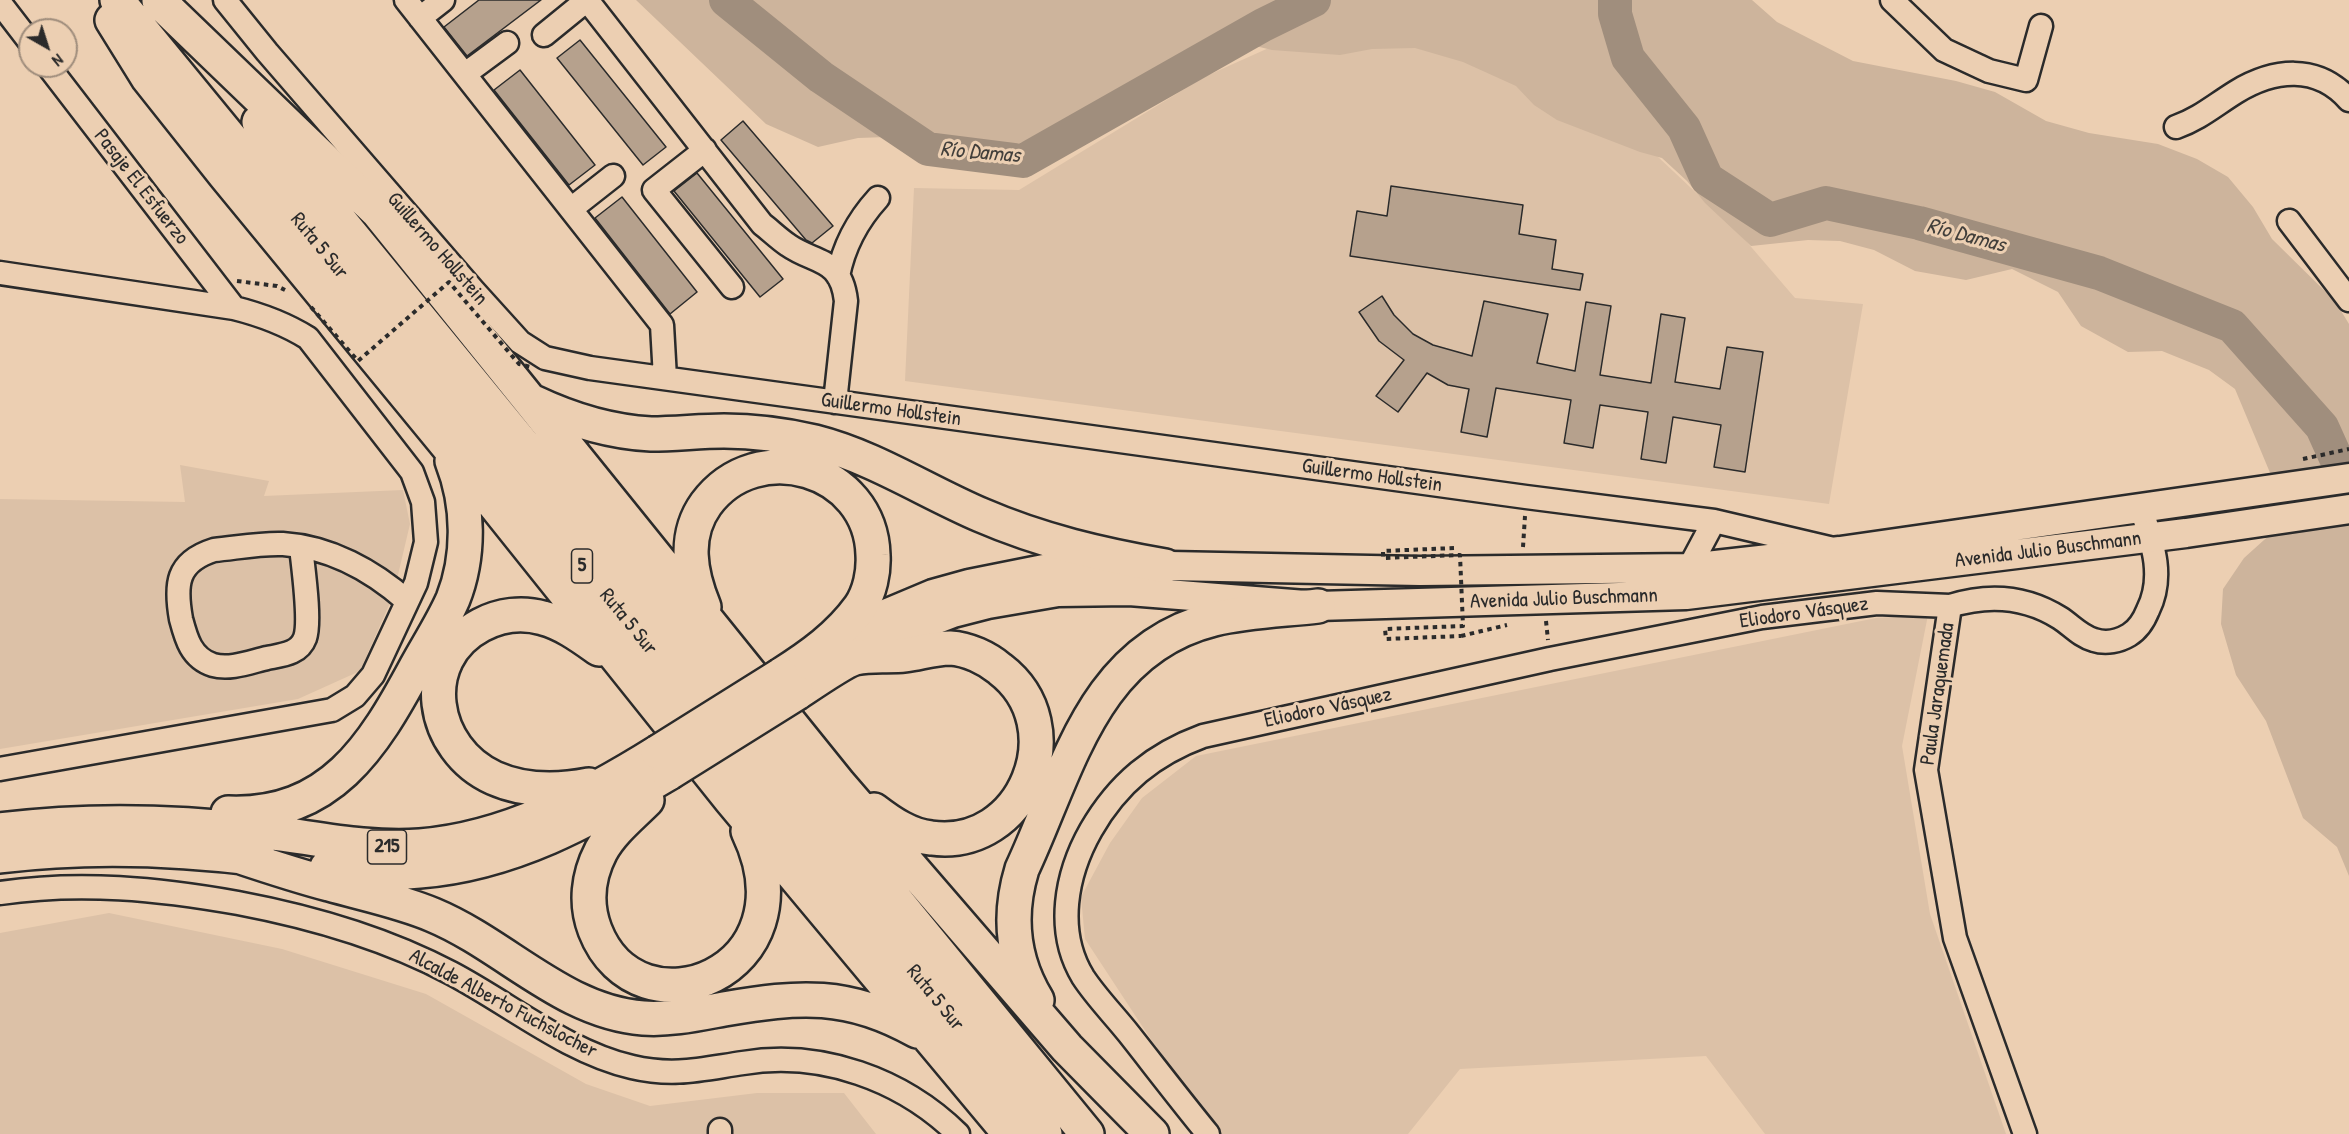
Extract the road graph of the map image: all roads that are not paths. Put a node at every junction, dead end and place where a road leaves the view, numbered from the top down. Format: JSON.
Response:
{"nodes":[{"id":1,"x":101,"y":0,"type":"edge"},
{"id":2,"x":117,"y":0,"type":"edge"},
{"id":3,"x":159,"y":0,"type":"edge"},
{"id":4,"x":225,"y":0,"type":"edge"},
{"id":5,"x":406,"y":0,"type":"edge"},
{"id":6,"x":443,"y":0,"type":"edge"},
{"id":7,"x":1892,"y":0,"type":"edge"},
{"id":8,"x":0,"y":3,"type":"edge"},
{"id":9,"x":420,"y":18,"type":"junction"},
{"id":10,"x":18,"y":26,"type":"edge"},
{"id":11,"x":2040,"y":26,"type":"dead end"},
{"id":12,"x":544,"y":35,"type":"dead end"},
{"id":13,"x":507,"y":43,"type":"dead end"},
{"id":14,"x":465,"y":74,"type":"junction"},
{"id":15,"x":57,"y":78,"type":"edge"},
{"id":16,"x":2349,"y":100,"type":"edge"},
{"id":17,"x":2176,"y":127,"type":"dead end"},
{"id":18,"x":705,"y":150,"type":"junction"},
{"id":19,"x":613,"y":176,"type":"dead end"},
{"id":20,"x":878,"y":198,"type":"dead end"},
{"id":21,"x":571,"y":209,"type":"junction"},
{"id":22,"x":2289,"y":220,"type":"dead end"},
{"id":23,"x":0,"y":273,"type":"edge"},
{"id":24,"x":838,"y":276,"type":"junction"},
{"id":25,"x":732,"y":287,"type":"dead end"},
{"id":26,"x":2349,"y":300,"type":"edge"},
{"id":27,"x":234,"y":308,"type":"junction"},
{"id":28,"x":665,"y":378,"type":"junction"},
{"id":29,"x":529,"y":400,"type":"junction"},
{"id":30,"x":835,"y":402,"type":"junction"},
{"id":31,"x":447,"y":445,"type":"junction"},
{"id":32,"x":2349,"y":478,"type":"edge"},
{"id":33,"x":2141,"y":508,"type":"junction"},
{"id":34,"x":2349,"y":508,"type":"edge"},
{"id":35,"x":1714,"y":521,"type":"junction"},
{"id":36,"x":2150,"y":538,"type":"junction"},
{"id":37,"x":301,"y":547,"type":"junction"},
{"id":38,"x":1840,"y":551,"type":"junction"},
{"id":39,"x":1165,"y":566,"type":"junction"},
{"id":40,"x":1689,"y":568,"type":"junction"},
{"id":41,"x":407,"y":601,"type":"junction"},
{"id":42,"x":1318,"y":606,"type":"junction"},
{"id":43,"x":1950,"y":606,"type":"junction"},
{"id":44,"x":718,"y":633,"type":"junction"},
{"id":45,"x":819,"y":651,"type":"junction"},
{"id":46,"x":854,"y":658,"type":"junction"},
{"id":47,"x":625,"y":670,"type":"junction"},
{"id":48,"x":789,"y":684,"type":"junction"},
{"id":49,"x":663,"y":763,"type":"junction"},
{"id":50,"x":0,"y":769,"type":"edge"},
{"id":51,"x":614,"y":779,"type":"junction"},
{"id":52,"x":839,"y":784,"type":"junction"},
{"id":53,"x":731,"y":800,"type":"junction"},
{"id":54,"x":149,"y":822,"type":"junction"},
{"id":55,"x":0,"y":830,"type":"edge"},
{"id":56,"x":0,"y":856,"type":"edge"},
{"id":57,"x":238,"y":856,"type":"junction"},
{"id":58,"x":0,"y":893,"type":"edge"},
{"id":59,"x":936,"y":1045,"type":"junction"},
{"id":60,"x":1067,"y":1047,"type":"junction"},
{"id":61,"x":957,"y":1134,"type":"edge"},
{"id":62,"x":1010,"y":1134,"type":"edge"},
{"id":63,"x":1045,"y":1134,"type":"edge"},
{"id":64,"x":1087,"y":1134,"type":"edge"},
{"id":65,"x":1152,"y":1134,"type":"edge"},
{"id":66,"x":1208,"y":1134,"type":"edge"},
{"id":67,"x":2025,"y":1134,"type":"edge"}],
"edges":[{"from":1,"to":31,"type":"highway"},
{"from":2,"to":63,"type":"highway","name":"Ruta 5 Sur","number":"5"},
{"from":3,"to":29,"type":"highway"},
{"from":3,"to":64,"type":"highway","name":"Ruta 5 Sur","number":"5"},
{"from":4,"to":28,"type":"street","name":"Guillermo Hollstein"},
{"from":5,"to":9,"type":"street"},
{"from":6,"to":9,"type":"street"},
{"from":7,"to":11,"type":"street"},
{"from":8,"to":10,"type":"street"},
{"from":9,"to":14,"type":"street"},
{"from":12,"to":18,"type":"street"},
{"from":13,"to":14,"type":"street"},
{"from":14,"to":21,"type":"street"},
{"from":15,"to":27,"type":"street","name":"Pasaje El Esfuerzo"},
{"from":16,"to":17,"type":"street"},
{"from":18,"to":24,"type":"street"},
{"from":18,"to":25,"type":"street"},
{"from":19,"to":21,"type":"street"},
{"from":20,"to":24,"type":"street"},
{"from":21,"to":28,"type":"street"},
{"from":22,"to":26,"type":"street"},
{"from":23,"to":27,"type":"street"},
{"from":24,"to":30,"type":"street"},
{"from":27,"to":41,"type":"street"},
{"from":28,"to":30,"type":"street","name":"Guillermo Hollstein"},
{"from":29,"to":39,"type":"highway"},
{"from":29,"to":44,"type":"highway"},
{"from":30,"to":35,"type":"street","name":"Guillermo Hollstein"},
{"from":31,"to":47,"type":"highway"},
{"from":31,"to":54,"type":"highway"},
{"from":32,"to":33,"type":"main road","name":"Avenida Julio Buschmann"},
{"from":33,"to":36,"type":"street","name":"Paula Jaraquemada"},
{"from":33,"to":38,"type":"main road","name":"Avenida Julio Buschmann"},
{"from":34,"to":36,"type":"main road","name":"Avenida Julio Buschmann"},
{"from":35,"to":38,"type":"street","name":"Guillermo Hollstein"},
{"from":35,"to":40,"type":"street"},
{"from":36,"to":42,"type":"main road","name":"Avenida Julio Buschmann"},
{"from":36,"to":43,"type":"street","name":"Paula Jaraquemada"},
{"from":37,"to":37,"type":"street"},
{"from":37,"to":41,"type":"street"},
{"from":38,"to":40,"type":"main road","name":"Avenida Julio Buschmann"},
{"from":39,"to":40,"type":"main road","name":"Avenida Julio Buschmann"},
{"from":39,"to":45,"type":"main road","name":"Avenida Julio Buschmann"},
{"from":41,"to":50,"type":"street"},
{"from":42,"to":46,"type":"main road","name":"Avenida Julio Buschmann"},
{"from":42,"to":60,"type":"highway"},
{"from":43,"to":66,"type":"street","name":"Eliodoro Vásquez"},
{"from":43,"to":67,"type":"street","name":"Paula Jaraquemada"},
{"from":44,"to":45,"type":"highway"},
{"from":44,"to":52,"type":"highway"},
{"from":45,"to":48,"type":"highway"},
{"from":46,"to":48,"type":"highway","name":"Avenida Julio Buschmann"},
{"from":46,"to":52,"type":"highway"},
{"from":47,"to":51,"type":"highway"},
{"from":47,"to":53,"type":"highway"},
{"from":48,"to":49,"type":"highway","bridge":true},
{"from":49,"to":51,"type":"highway","number":"215"},
{"from":49,"to":53,"type":"highway"},
{"from":49,"to":57,"type":"highway","number":"215"},
{"from":51,"to":54,"type":"highway","number":"215"},
{"from":52,"to":60,"type":"highway"},
{"from":53,"to":59,"type":"highway"},
{"from":54,"to":55,"type":"highway","number":"215"},
{"from":56,"to":57,"type":"highway","number":"215"},
{"from":57,"to":59,"type":"highway"},
{"from":58,"to":61,"type":"street","name":"Alcalde Alberto Fuchslocher"},
{"from":59,"to":62,"type":"highway"},
{"from":60,"to":65,"type":"highway"}]}
